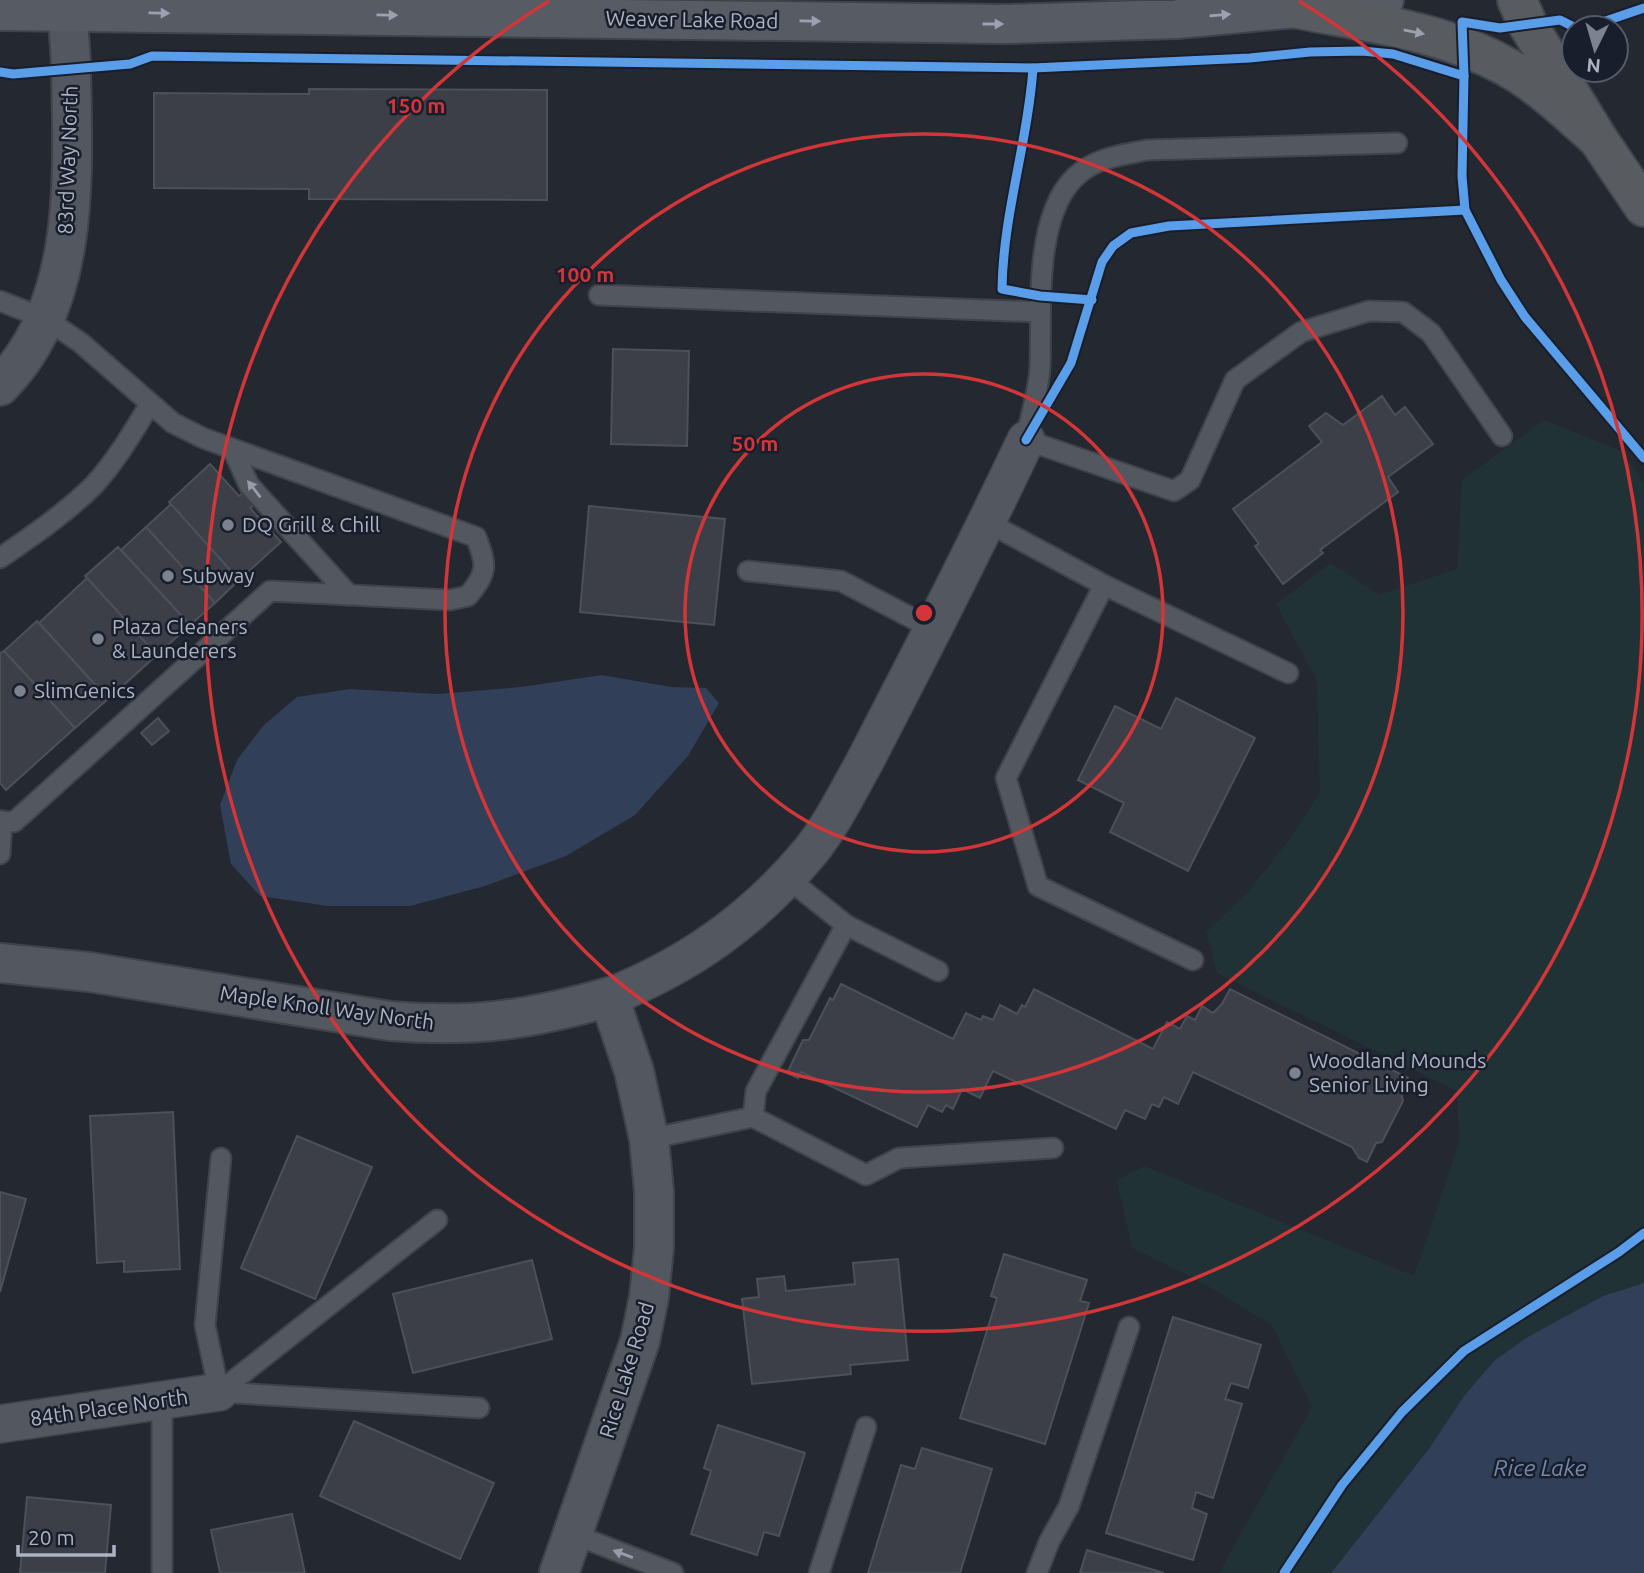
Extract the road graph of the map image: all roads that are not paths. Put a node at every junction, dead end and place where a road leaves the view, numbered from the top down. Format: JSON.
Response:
{"nodes":[{"id":1,"x":1384,"y":0,"type":"edge"},
{"id":2,"x":1517,"y":0,"type":"edge"},
{"id":3,"x":67,"y":6,"type":"edge"},
{"id":4,"x":1299,"y":9,"type":"junction"},
{"id":5,"x":0,"y":11,"type":"edge"},
{"id":6,"x":1598,"y":139,"type":"junction"},
{"id":7,"x":1397,"y":144,"type":"dead end"},
{"id":8,"x":1644,"y":207,"type":"edge"},
{"id":9,"x":599,"y":295,"type":"dead end"},
{"id":10,"x":0,"y":301,"type":"edge"},
{"id":11,"x":1039,"y":312,"type":"junction"},
{"id":12,"x":46,"y":319,"type":"junction"},
{"id":13,"x":0,"y":386,"type":"edge"},
{"id":14,"x":150,"y":404,"type":"junction"},
{"id":15,"x":1502,"y":436,"type":"dead end"},
{"id":16,"x":1026,"y":440,"type":"junction"},
{"id":17,"x":233,"y":450,"type":"junction"},
{"id":18,"x":987,"y":523,"type":"junction"},
{"id":19,"x":0,"y":558,"type":"edge"},
{"id":20,"x":748,"y":571,"type":"dead end"},
{"id":21,"x":1104,"y":584,"type":"junction"},
{"id":22,"x":349,"y":595,"type":"junction"},
{"id":23,"x":933,"y":629,"type":"junction"},
{"id":24,"x":1288,"y":673,"type":"dead end"},
{"id":25,"x":1,"y":821,"type":"edge"},
{"id":26,"x":0,"y":854,"type":"edge"},
{"id":27,"x":786,"y":877,"type":"junction"},
{"id":28,"x":846,"y":925,"type":"junction"},
{"id":29,"x":1193,"y":960,"type":"dead end"},
{"id":30,"x":0,"y":963,"type":"edge"},
{"id":31,"x":937,"y":971,"type":"dead end"},
{"id":32,"x":609,"y":997,"type":"junction"},
{"id":33,"x":753,"y":1117,"type":"junction"},
{"id":34,"x":649,"y":1139,"type":"junction"},
{"id":35,"x":1053,"y":1148,"type":"dead end"},
{"id":36,"x":221,"y":1158,"type":"dead end"},
{"id":37,"x":437,"y":1220,"type":"dead end"},
{"id":38,"x":1129,"y":1327,"type":"dead end"},
{"id":39,"x":219,"y":1392,"type":"junction"},
{"id":40,"x":162,"y":1400,"type":"junction"},
{"id":41,"x":479,"y":1408,"type":"dead end"},
{"id":42,"x":0,"y":1424,"type":"edge"},
{"id":43,"x":866,"y":1427,"type":"dead end"},
{"id":44,"x":567,"y":1562,"type":"edge"},
{"id":45,"x":162,"y":1573,"type":"edge"},
{"id":46,"x":673,"y":1573,"type":"edge"},
{"id":47,"x":819,"y":1573,"type":"edge"},
{"id":48,"x":1037,"y":1573,"type":"edge"}],
"edges":[{"from":1,"to":4,"type":"main road","name":"Weaver Lake Road"},
{"from":2,"to":6,"type":"highway"},
{"from":3,"to":4,"type":"main road","name":"Weaver Lake Road","one_way":true},
{"from":3,"to":5,"type":"main road","name":"Weaver Lake Road"},
{"from":3,"to":12,"type":"street","name":"83rd Way North"},
{"from":4,"to":6,"type":"highway","one_way":true},
{"from":6,"to":8,"type":"highway"},
{"from":7,"to":11,"type":"lane"},
{"from":9,"to":11,"type":"lane"},
{"from":10,"to":12,"type":"lane"},
{"from":11,"to":16,"type":"lane"},
{"from":12,"to":13,"type":"street","name":"83rd Way North"},
{"from":12,"to":14,"type":"lane"},
{"from":14,"to":17,"type":"lane"},
{"from":14,"to":19,"type":"lane"},
{"from":15,"to":16,"type":"lane"},
{"from":16,"to":18,"type":"street","name":"Maple Knoll Way North"},
{"from":22,"to":17,"type":"lane","one_way":true},
{"from":17,"to":22,"type":"lane"},
{"from":18,"to":21,"type":"lane"},
{"from":18,"to":23,"type":"street","name":"Maple Knoll Way North"},
{"from":20,"to":23,"type":"lane"},
{"from":21,"to":24,"type":"lane"},
{"from":21,"to":29,"type":"lane"},
{"from":22,"to":25,"type":"lane"},
{"from":23,"to":27,"type":"street","name":"Maple Knoll Way North"},
{"from":25,"to":26,"type":"lane"},
{"from":27,"to":28,"type":"lane"},
{"from":27,"to":32,"type":"street","name":"Maple Knoll Way North"},
{"from":28,"to":31,"type":"lane"},
{"from":28,"to":33,"type":"lane"},
{"from":30,"to":32,"type":"street","name":"Maple Knoll Way North"},
{"from":32,"to":34,"type":"street","name":"Rice Lake Road"},
{"from":33,"to":34,"type":"lane"},
{"from":33,"to":35,"type":"lane"},
{"from":34,"to":44,"type":"street","name":"Rice Lake Road"},
{"from":36,"to":39,"type":"lane"},
{"from":37,"to":39,"type":"lane"},
{"from":38,"to":48,"type":"lane"},
{"from":39,"to":40,"type":"street","name":"84th Place North"},
{"from":39,"to":41,"type":"lane"},
{"from":40,"to":42,"type":"street","name":"84th Place North"},
{"from":40,"to":45,"type":"lane"},
{"from":43,"to":47,"type":"lane"},
{"from":46,"to":44,"type":"lane","one_way":true}]}
